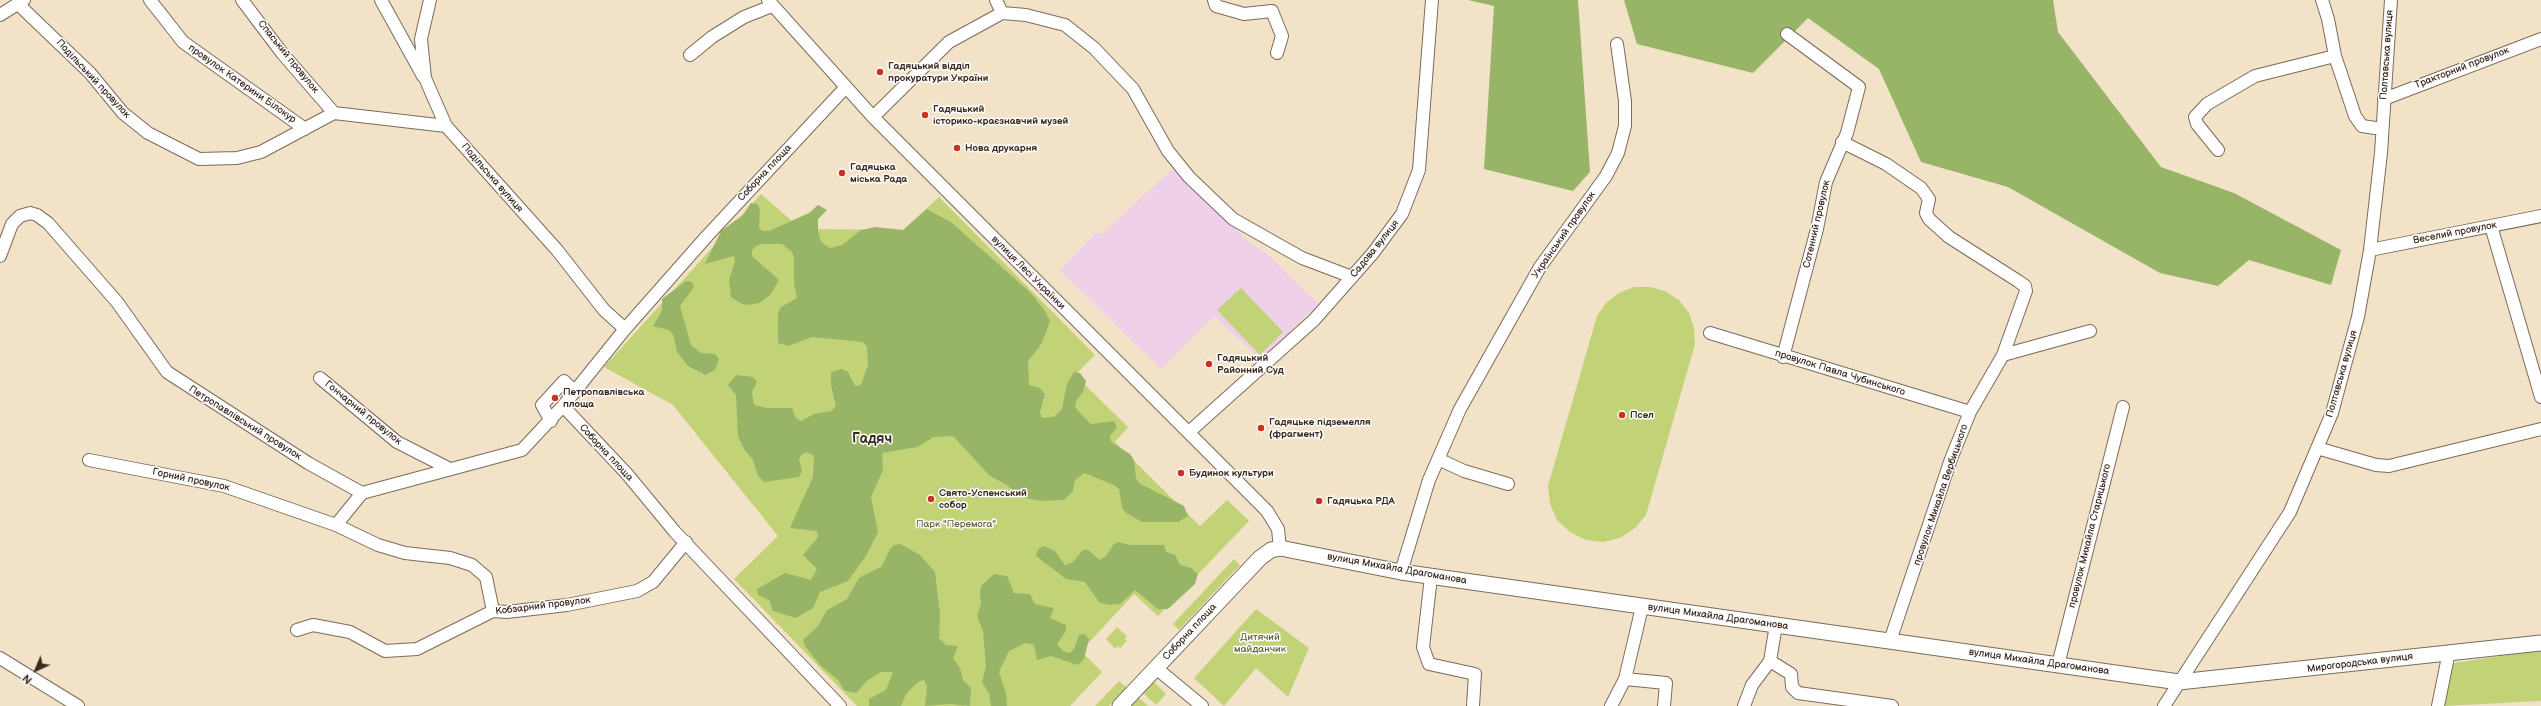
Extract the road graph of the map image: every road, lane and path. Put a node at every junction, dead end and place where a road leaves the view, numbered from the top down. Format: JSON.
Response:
{"nodes":[{"id":1,"x":150,"y":0,"type":"edge"},
{"id":2,"x":242,"y":0,"type":"edge"},
{"id":3,"x":381,"y":0,"type":"edge"},
{"id":4,"x":430,"y":0,"type":"edge"},
{"id":5,"x":996,"y":0,"type":"edge"},
{"id":6,"x":1214,"y":0,"type":"edge"},
{"id":7,"x":1432,"y":0,"type":"edge"},
{"id":8,"x":2322,"y":0,"type":"edge"},
{"id":9,"x":2391,"y":0,"type":"edge"},
{"id":10,"x":22,"y":2,"type":"edge"},
{"id":11,"x":770,"y":3,"type":"edge"},
{"id":12,"x":1002,"y":13,"type":"junction"},
{"id":13,"x":0,"y":15,"type":"edge"},
{"id":14,"x":1787,"y":34,"type":"dead end"},
{"id":15,"x":2541,"y":38,"type":"edge"},
{"id":16,"x":1617,"y":44,"type":"dead end"},
{"id":17,"x":1277,"y":53,"type":"dead end"},
{"id":18,"x":690,"y":55,"type":"dead end"},
{"id":19,"x":2335,"y":56,"type":"junction"},
{"id":20,"x":425,"y":78,"type":"junction"},
{"id":21,"x":845,"y":88,"type":"junction"},
{"id":22,"x":2384,"y":99,"type":"junction"},
{"id":23,"x":334,"y":113,"type":"junction"},
{"id":24,"x":873,"y":117,"type":"junction"},
{"id":25,"x":446,"y":126,"type":"junction"},
{"id":26,"x":305,"y":129,"type":"junction"},
{"id":27,"x":2382,"y":129,"type":"junction"},
{"id":28,"x":1842,"y":142,"type":"junction"},
{"id":29,"x":2218,"y":150,"type":"dead end"},
{"id":30,"x":2541,"y":216,"type":"edge"},
{"id":31,"x":2491,"y":226,"type":"junction"},
{"id":32,"x":2370,"y":250,"type":"junction"},
{"id":33,"x":0,"y":256,"type":"edge"},
{"id":34,"x":1352,"y":277,"type":"junction"},
{"id":35,"x":625,"y":329,"type":"junction"},
{"id":36,"x":2090,"y":331,"type":"dead end"},
{"id":37,"x":1710,"y":333,"type":"dead end"},
{"id":38,"x":2003,"y":355,"type":"junction"},
{"id":39,"x":1783,"y":357,"type":"junction"},
{"id":40,"x":320,"y":378,"type":"dead end"},
{"id":41,"x":575,"y":392,"type":"junction"},
{"id":42,"x":2541,"y":396,"type":"edge"},
{"id":43,"x":563,"y":406,"type":"junction"},
{"id":44,"x":2123,"y":407,"type":"dead end"},
{"id":45,"x":1970,"y":412,"type":"junction"},
{"id":46,"x":551,"y":421,"type":"junction"},
{"id":47,"x":2541,"y":429,"type":"edge"},
{"id":48,"x":1189,"y":432,"type":"junction"},
{"id":49,"x":2317,"y":448,"type":"junction"},
{"id":50,"x":1438,"y":459,"type":"junction"},
{"id":51,"x":89,"y":460,"type":"dead end"},
{"id":52,"x":448,"y":468,"type":"junction"},
{"id":53,"x":1508,"y":484,"type":"dead end"},
{"id":54,"x":362,"y":493,"type":"junction"},
{"id":55,"x":336,"y":525,"type":"junction"},
{"id":56,"x":686,"y":542,"type":"junction"},
{"id":57,"x":1280,"y":548,"type":"junction"},
{"id":58,"x":1401,"y":572,"type":"junction"},
{"id":59,"x":1431,"y":576,"type":"junction"},
{"id":60,"x":1642,"y":607,"type":"junction"},
{"id":61,"x":493,"y":612,"type":"junction"},
{"id":62,"x":1776,"y":625,"type":"junction"},
{"id":63,"x":297,"y":630,"type":"dead end"},
{"id":64,"x":1890,"y":641,"type":"junction"},
{"id":65,"x":2541,"y":642,"type":"edge"},
{"id":66,"x":2449,"y":652,"type":"junction"},
{"id":67,"x":0,"y":658,"type":"edge"},
{"id":68,"x":1770,"y":661,"type":"junction"},
{"id":69,"x":2058,"y":665,"type":"junction"},
{"id":70,"x":1156,"y":668,"type":"junction"},
{"id":71,"x":1625,"y":679,"type":"junction"},
{"id":72,"x":2179,"y":682,"type":"junction"},
{"id":73,"x":78,"y":706,"type":"edge"},
{"id":74,"x":840,"y":706,"type":"edge"},
{"id":75,"x":1120,"y":706,"type":"edge"},
{"id":76,"x":1202,"y":706,"type":"edge"},
{"id":77,"x":1473,"y":706,"type":"edge"},
{"id":78,"x":1611,"y":706,"type":"edge"},
{"id":79,"x":1664,"y":706,"type":"edge"},
{"id":80,"x":1744,"y":706,"type":"edge"},
{"id":81,"x":1892,"y":706,"type":"edge"},
{"id":82,"x":2164,"y":706,"type":"edge"},
{"id":83,"x":2438,"y":706,"type":"edge"}],
"edges":[{"from":1,"to":26,"type":"street","name":"провулок Катерини Білокур"},
{"from":2,"to":23,"type":"street","name":"Спаський провулок"},
{"from":3,"to":20,"type":"street"},
{"from":4,"to":20,"type":"street","name":"Подільська вулиця"},
{"from":5,"to":12,"type":"street"},
{"from":6,"to":17,"type":"street"},
{"from":7,"to":34,"type":"street","name":"Садова вулиця"},
{"from":8,"to":19,"type":"street"},
{"from":9,"to":22,"type":"street","name":"Полтавська вулиця"},
{"from":10,"to":13,"type":"street"},
{"from":10,"to":26,"type":"street","name":"Подільський провулок"},
{"from":11,"to":18,"type":"street"},
{"from":11,"to":21,"type":"street","name":"вулиця Лесі Українки"},
{"from":12,"to":24,"type":"street"},
{"from":12,"to":34,"type":"street"},
{"from":14,"to":28,"type":"street","name":"Сотенний провулок"},
{"from":15,"to":22,"type":"street","name":"Тракторний провулок"},
{"from":16,"to":50,"type":"street","name":"Український провулок"},
{"from":19,"to":27,"type":"street"},
{"from":19,"to":29,"type":"street"},
{"from":20,"to":25,"type":"street","name":"Подільська вулиця"},
{"from":21,"to":24,"type":"street","name":"вулиця Лесі Українки"},
{"from":21,"to":35,"type":"street","name":"Соборна площа"},
{"from":22,"to":27,"type":"street","name":"Полтавська вулиця"},
{"from":23,"to":25,"type":"street"},
{"from":23,"to":26,"type":"street","name":"Подільський провулок"},
{"from":24,"to":48,"type":"street","name":"вулиця Лесі Українки"},
{"from":25,"to":35,"type":"street","name":"Подільська вулиця"},
{"from":27,"to":32,"type":"street","name":"Полтавська вулиця"},
{"from":28,"to":38,"type":"street","name":"провулок Михайла Вербицького"},
{"from":28,"to":39,"type":"street","name":"Сотенний провулок"},
{"from":30,"to":31,"type":"street","name":"Веселий провулок"},
{"from":31,"to":32,"type":"street","name":"Веселий провулок"},
{"from":31,"to":42,"type":"street"},
{"from":32,"to":49,"type":"street","name":"Полтавська вулиця"},
{"from":33,"to":54,"type":"street","name":"Петропавлівський провулок"},
{"from":34,"to":48,"type":"street","name":"Садова вулиця"},
{"from":35,"to":41,"type":"street","name":"Соборна площа"},
{"from":36,"to":38,"type":"street"},
{"from":37,"to":39,"type":"street","name":"провулок Павла Чубинського"},
{"from":38,"to":45,"type":"street","name":"провулок Михайла Вербицького"},
{"from":39,"to":45,"type":"street","name":"провулок Павла Чубинського"},
{"from":40,"to":52,"type":"street","name":"Гончарний провулок"},
{"from":41,"to":43,"type":"street","name":"Соборна площа"},
{"from":41,"to":46,"type":"street"},
{"from":43,"to":46,"type":"street"},
{"from":43,"to":56,"type":"street","name":"Соборна площа"},
{"from":44,"to":69,"type":"street","name":"провулок Михайла Старицького"},
{"from":45,"to":64,"type":"street","name":"провулок Михайла Вербицького"},
{"from":46,"to":52,"type":"street"},
{"from":47,"to":49,"type":"street"},
{"from":48,"to":57,"type":"street","name":"вулиця Лесі Українки"},
{"from":49,"to":72,"type":"street","name":"Полтавська вулиця"},
{"from":50,"to":53,"type":"street"},
{"from":50,"to":58,"type":"street","name":"Український провулок"},
{"from":51,"to":55,"type":"street","name":"Горний провулок"},
{"from":52,"to":54,"type":"street"},
{"from":54,"to":55,"type":"street"},
{"from":55,"to":61,"type":"street","name":"Горний провулок"},
{"from":56,"to":61,"type":"street","name":"Кобзарний провулок"},
{"from":56,"to":74,"type":"street","name":"Соборна площа"},
{"from":57,"to":58,"type":"street","name":"вулиця Михайла Драгоманова"},
{"from":57,"to":70,"type":"street","name":"Соборна площа"},
{"from":58,"to":59,"type":"street","name":"вулиця Михайла Драгоманова"},
{"from":59,"to":60,"type":"street","name":"вулиця Михайла Драгоманова"},
{"from":59,"to":77,"type":"street"},
{"from":60,"to":62,"type":"street","name":"вулиця Михайла Драгоманова"},
{"from":60,"to":71,"type":"street"},
{"from":61,"to":63,"type":"street","name":"Кобзарний провулок"},
{"from":62,"to":64,"type":"street","name":"вулиця Михайла Драгоманова"},
{"from":62,"to":68,"type":"street"},
{"from":64,"to":69,"type":"street","name":"вулиця Михайла Драгоманова"},
{"from":65,"to":66,"type":"street","name":"Мирогородська вулиця"},
{"from":66,"to":72,"type":"street","name":"Мирогородська вулиця"},
{"from":66,"to":83,"type":"street"},
{"from":67,"to":73,"type":"street"},
{"from":68,"to":80,"type":"street"},
{"from":68,"to":81,"type":"street"},
{"from":69,"to":72,"type":"street","name":"вулиця Михайла Драгоманова"},
{"from":70,"to":75,"type":"street","name":"Соборна площа"},
{"from":70,"to":76,"type":"street"},
{"from":71,"to":78,"type":"street"},
{"from":71,"to":79,"type":"street"},
{"from":72,"to":82,"type":"street","name":"Полтавська вулиця"}]}
